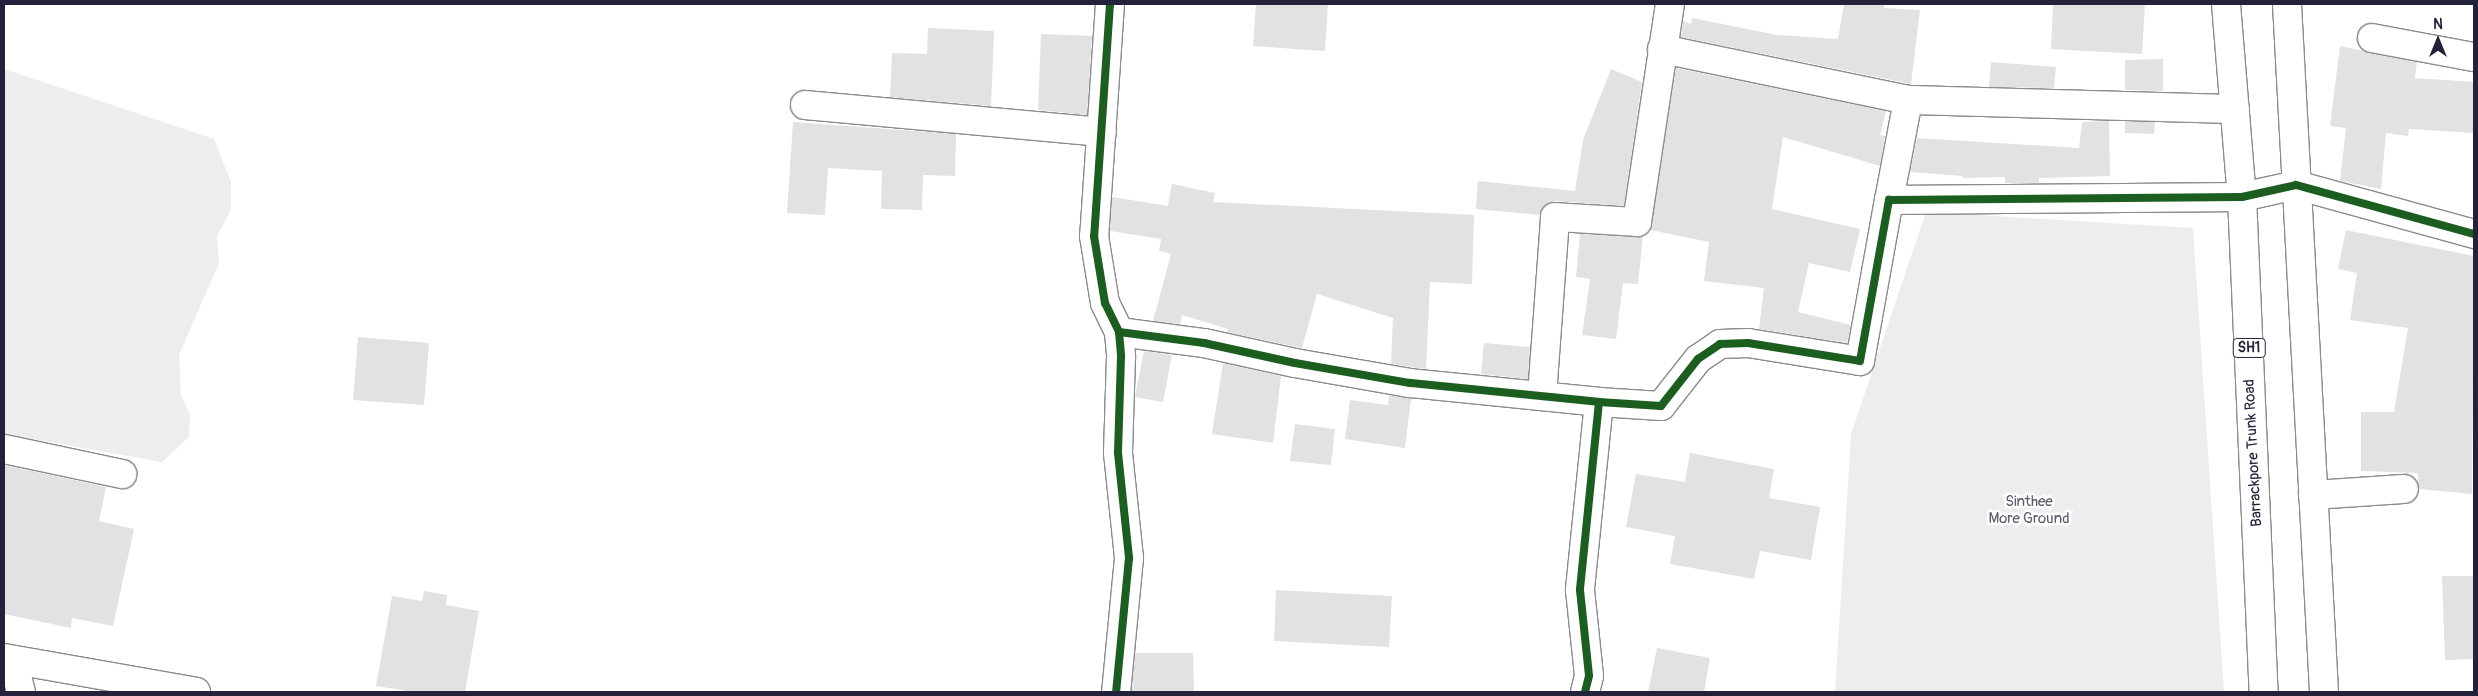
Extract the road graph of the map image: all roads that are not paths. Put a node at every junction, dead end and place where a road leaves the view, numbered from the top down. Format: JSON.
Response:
{"nodes":[{"id":1,"x":1110,"y":4,"type":"edge"},
{"id":2,"x":1670,"y":4,"type":"edge"},
{"id":3,"x":2226,"y":4,"type":"edge"},
{"id":4,"x":2287,"y":4,"type":"edge"},
{"id":5,"x":2372,"y":38,"type":"dead end"},
{"id":6,"x":1662,"y":49,"type":"junction"},
{"id":7,"x":2474,"y":57,"type":"edge"},
{"id":8,"x":1908,"y":100,"type":"junction"},
{"id":9,"x":805,"y":105,"type":"dead end"},
{"id":10,"x":2235,"y":109,"type":"junction"},
{"id":11,"x":1102,"y":132,"type":"junction"},
{"id":12,"x":2296,"y":185,"type":"junction"},
{"id":13,"x":2242,"y":197,"type":"junction"},
{"id":14,"x":1889,"y":200,"type":"junction"},
{"id":15,"x":2474,"y":234,"type":"edge"},
{"id":16,"x":1119,"y":332,"type":"junction"},
{"id":17,"x":1542,"y":396,"type":"junction"},
{"id":18,"x":1599,"y":402,"type":"junction"},
{"id":19,"x":4,"y":448,"type":"edge"},
{"id":20,"x":122,"y":474,"type":"dead end"},
{"id":21,"x":2404,"y":489,"type":"dead end"},
{"id":22,"x":2313,"y":495,"type":"junction"},
{"id":23,"x":8,"y":659,"type":"edge"},
{"id":24,"x":21,"y":692,"type":"edge"},
{"id":25,"x":196,"y":692,"type":"edge"},
{"id":26,"x":1116,"y":692,"type":"edge"},
{"id":27,"x":1585,"y":692,"type":"edge"},
{"id":28,"x":2264,"y":692,"type":"edge"},
{"id":29,"x":2324,"y":692,"type":"edge"}],
"edges":[{"from":1,"to":11,"type":"street"},
{"from":2,"to":6,"type":"street"},
{"from":3,"to":10,"type":"street","name":"Barrackpore Trunk Road","number":"SH1"},
{"from":4,"to":12,"type":"street"},
{"from":5,"to":7,"type":"street"},
{"from":6,"to":8,"type":"street"},
{"from":6,"to":17,"type":"street"},
{"from":8,"to":10,"type":"street"},
{"from":8,"to":14,"type":"street"},
{"from":9,"to":11,"type":"street"},
{"from":10,"to":13,"type":"street","name":"Barrackpore Trunk Road","number":"SH1"},
{"from":11,"to":16,"type":"street"},
{"from":12,"to":13,"type":"street"},
{"from":12,"to":15,"type":"street"},
{"from":12,"to":22,"type":"street"},
{"from":13,"to":14,"type":"street"},
{"from":13,"to":28,"type":"street","name":"Barrackpore Trunk Road","number":"SH1"},
{"from":14,"to":18,"type":"street"},
{"from":16,"to":17,"type":"street"},
{"from":16,"to":26,"type":"street"},
{"from":17,"to":18,"type":"street"},
{"from":18,"to":27,"type":"street"},
{"from":19,"to":20,"type":"street"},
{"from":21,"to":22,"type":"street"},
{"from":22,"to":29,"type":"street"},
{"from":23,"to":24,"type":"street"},
{"from":23,"to":25,"type":"street"}]}
